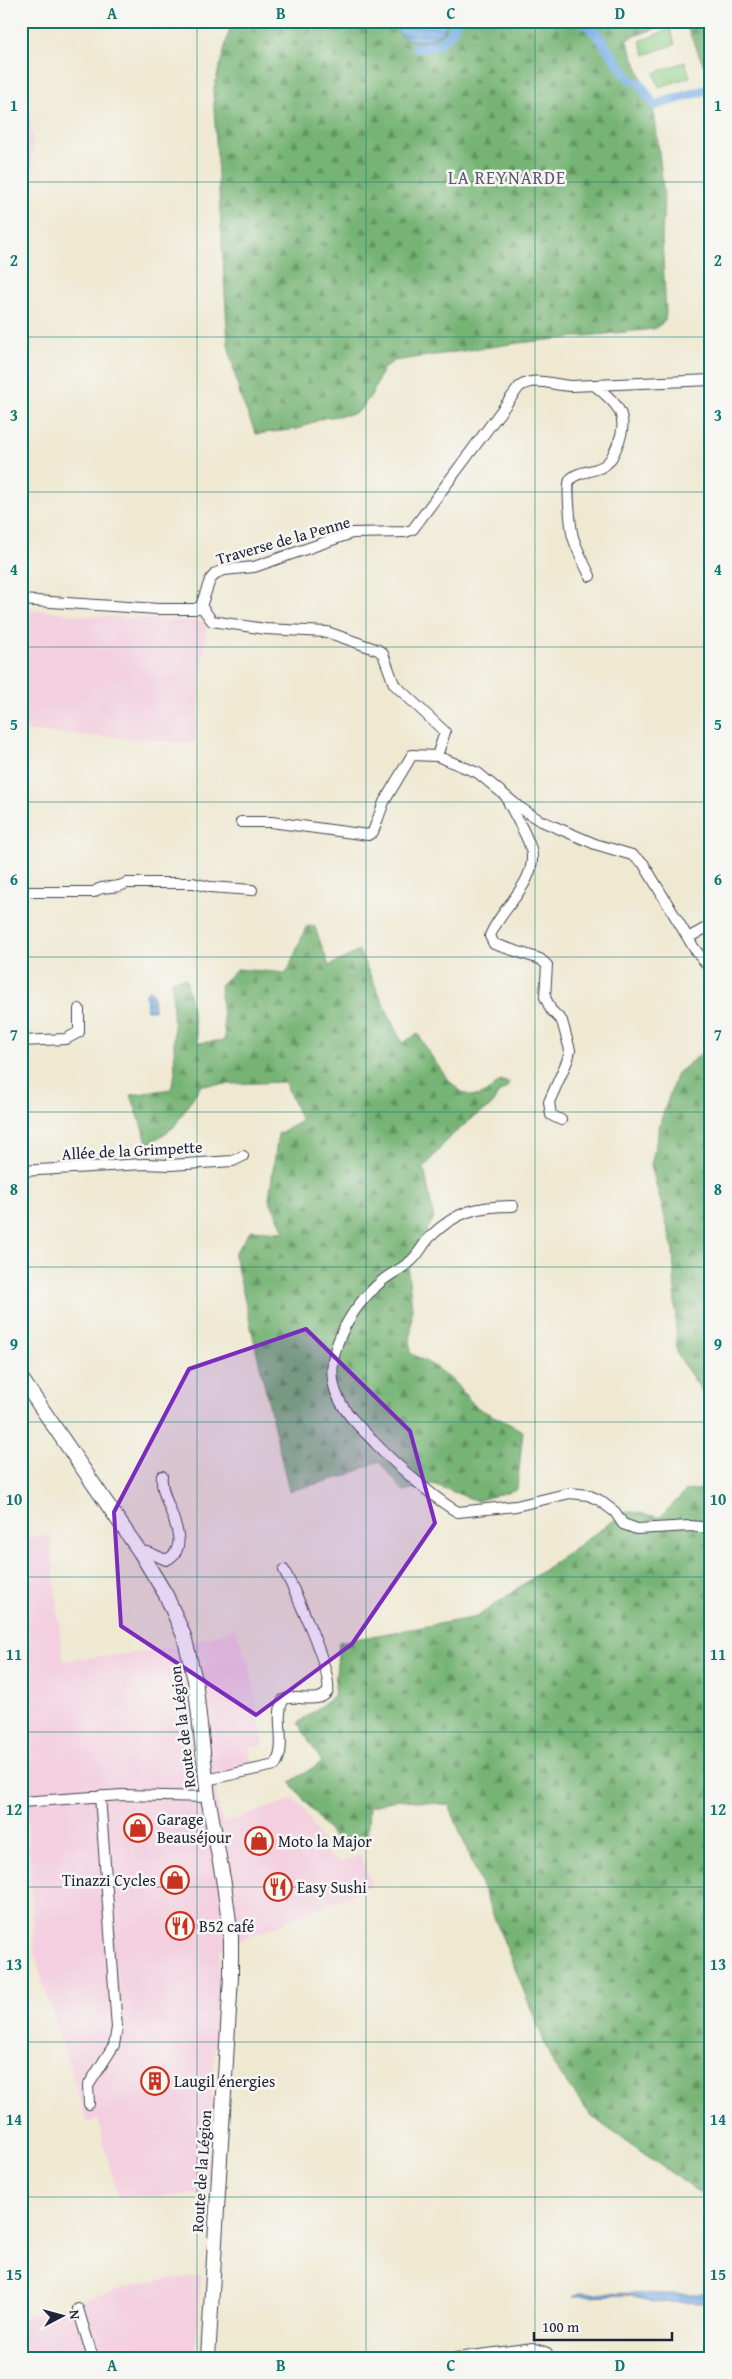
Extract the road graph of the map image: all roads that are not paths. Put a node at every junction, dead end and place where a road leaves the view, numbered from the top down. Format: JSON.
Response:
{"nodes":[{"id":1,"x":711,"y":380,"type":"edge"},
{"id":2,"x":594,"y":385,"type":"junction"},
{"id":3,"x":590,"y":576,"type":"dead end"},
{"id":4,"x":21,"y":600,"type":"edge"},
{"id":5,"x":201,"y":606,"type":"junction"},
{"id":6,"x":437,"y":756,"type":"junction"},
{"id":7,"x":506,"y":796,"type":"junction"},
{"id":8,"x":241,"y":822,"type":"dead end"},
{"id":9,"x":252,"y":890,"type":"dead end"},
{"id":10,"x":21,"y":892,"type":"edge"},
{"id":11,"x":711,"y":925,"type":"edge"},
{"id":12,"x":688,"y":938,"type":"junction"},
{"id":13,"x":711,"y":970,"type":"edge"},
{"id":14,"x":79,"y":1009,"type":"dead end"},
{"id":15,"x":21,"y":1041,"type":"edge"},
{"id":16,"x":561,"y":1120,"type":"dead end"},
{"id":17,"x":243,"y":1156,"type":"dead end"},
{"id":18,"x":21,"y":1171,"type":"edge"},
{"id":19,"x":513,"y":1206,"type":"dead end"},
{"id":20,"x":21,"y":1378,"type":"edge"},
{"id":21,"x":162,"y":1476,"type":"dead end"},
{"id":22,"x":711,"y":1528,"type":"edge"},
{"id":23,"x":140,"y":1552,"type":"junction"},
{"id":24,"x":284,"y":1570,"type":"dead end"},
{"id":25,"x":206,"y":1780,"type":"junction"},
{"id":26,"x":100,"y":1796,"type":"junction"},
{"id":27,"x":208,"y":1797,"type":"junction"},
{"id":28,"x":21,"y":1802,"type":"edge"},
{"id":29,"x":89,"y":2104,"type":"dead end"},
{"id":30,"x":78,"y":2309,"type":"dead end"},
{"id":31,"x":547,"y":2354,"type":"dead end"},
{"id":32,"x":93,"y":2358,"type":"edge"},
{"id":33,"x":208,"y":2358,"type":"edge"},
{"id":34,"x":456,"y":2358,"type":"edge"}],
"edges":[{"from":1,"to":2,"type":"street","name":"Traverse de la Penne"},
{"from":2,"to":3,"type":"street"},
{"from":2,"to":5,"type":"street","name":"Traverse de la Penne"},
{"from":4,"to":5,"type":"street"},
{"from":5,"to":6,"type":"street"},
{"from":6,"to":7,"type":"street"},
{"from":6,"to":8,"type":"street"},
{"from":7,"to":12,"type":"street"},
{"from":7,"to":16,"type":"street"},
{"from":9,"to":10,"type":"street"},
{"from":11,"to":12,"type":"street"},
{"from":12,"to":13,"type":"street"},
{"from":14,"to":15,"type":"street"},
{"from":17,"to":18,"type":"street","name":"Allée de la Grimpette"},
{"from":19,"to":22,"type":"street"},
{"from":20,"to":23,"type":"main road","name":"Route de la Légion"},
{"from":21,"to":23,"type":"street"},
{"from":23,"to":25,"type":"main road","name":"Route de la Légion"},
{"from":24,"to":25,"type":"street"},
{"from":25,"to":27,"type":"main road","name":"Route de la Légion"},
{"from":26,"to":27,"type":"street"},
{"from":26,"to":28,"type":"street"},
{"from":26,"to":29,"type":"street"},
{"from":27,"to":33,"type":"main road","name":"Route de la Légion"},
{"from":30,"to":32,"type":"street"},
{"from":31,"to":34,"type":"street"}]}
